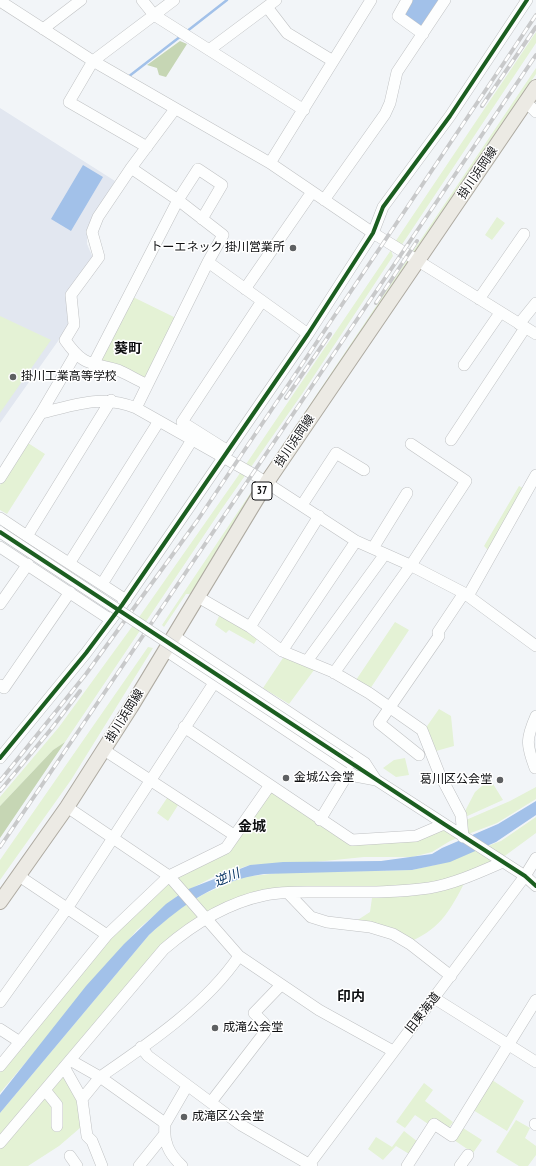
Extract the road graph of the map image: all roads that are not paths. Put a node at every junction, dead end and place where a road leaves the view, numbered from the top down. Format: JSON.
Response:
{"nodes":[{"id":1,"x":142,"y":0,"type":"edge"},
{"id":2,"x":174,"y":0,"type":"edge"},
{"id":3,"x":276,"y":0,"type":"edge"},
{"id":4,"x":371,"y":0,"type":"edge"},
{"id":5,"x":407,"y":0,"type":"edge"},
{"id":6,"x":445,"y":0,"type":"edge"},
{"id":7,"x":527,"y":0,"type":"edge"},
{"id":8,"x":0,"y":1,"type":"edge"},
{"id":9,"x":75,"y":2,"type":"edge"},
{"id":10,"x":267,"y":7,"type":"junction"},
{"id":11,"x":154,"y":15,"type":"junction"},
{"id":12,"x":43,"y":29,"type":"junction"},
{"id":13,"x":423,"y":34,"type":"junction"},
{"id":14,"x":209,"y":50,"type":"junction"},
{"id":15,"x":93,"y":61,"type":"junction"},
{"id":16,"x":333,"y":61,"type":"junction"},
{"id":17,"x":536,"y":87,"type":"edge"},
{"id":18,"x":526,"y":102,"type":"junction"},
{"id":19,"x":175,"y":109,"type":"junction"},
{"id":20,"x":304,"y":110,"type":"junction"},
{"id":21,"x":536,"y":112,"type":"edge"},
{"id":22,"x":147,"y":147,"type":"junction"},
{"id":23,"x":270,"y":163,"type":"junction"},
{"id":24,"x":131,"y":168,"type":"junction"},
{"id":25,"x":312,"y":192,"type":"junction"},
{"id":26,"x":178,"y":200,"type":"junction"},
{"id":27,"x":324,"y":200,"type":"junction"},
{"id":28,"x":202,"y":219,"type":"junction"},
{"id":29,"x":373,"y":233,"type":"junction"},
{"id":30,"x":524,"y":234,"type":"dead end"},
{"id":31,"x":418,"y":261,"type":"junction"},
{"id":32,"x":208,"y":262,"type":"junction"},
{"id":33,"x":245,"y":289,"type":"junction"},
{"id":34,"x":479,"y":299,"type":"junction"},
{"id":35,"x":262,"y":301,"type":"junction"},
{"id":36,"x":536,"y":303,"type":"edge"},
{"id":37,"x":500,"y":312,"type":"junction"},
{"id":38,"x":522,"y":326,"type":"junction"},
{"id":39,"x":308,"y":334,"type":"junction"},
{"id":40,"x":536,"y":334,"type":"edge"},
{"id":41,"x":75,"y":355,"type":"junction"},
{"id":42,"x":93,"y":366,"type":"junction"},
{"id":43,"x":464,"y":366,"type":"dead end"},
{"id":44,"x":146,"y":384,"type":"junction"},
{"id":45,"x":111,"y":400,"type":"junction"},
{"id":46,"x":136,"y":408,"type":"junction"},
{"id":47,"x":41,"y":413,"type":"junction"},
{"id":48,"x":159,"y":421,"type":"junction"},
{"id":49,"x":192,"y":440,"type":"junction"},
{"id":50,"x":451,"y":440,"type":"dead end"},
{"id":51,"x":411,"y":444,"type":"dead end"},
{"id":52,"x":226,"y":455,"type":"junction"},
{"id":53,"x":364,"y":470,"type":"dead end"},
{"id":54,"x":536,"y":476,"type":"edge"},
{"id":55,"x":0,"y":478,"type":"edge"},
{"id":56,"x":267,"y":482,"type":"junction"},
{"id":57,"x":408,"y":492,"type":"dead end"},
{"id":58,"x":302,"y":505,"type":"junction"},
{"id":59,"x":319,"y":516,"type":"junction"},
{"id":60,"x":0,"y":518,"type":"edge"},
{"id":61,"x":0,"y":532,"type":"edge"},
{"id":62,"x":27,"y":536,"type":"junction"},
{"id":63,"x":356,"y":541,"type":"junction"},
{"id":64,"x":0,"y":547,"type":"edge"},
{"id":65,"x":373,"y":548,"type":"junction"},
{"id":66,"x":384,"y":554,"type":"junction"},
{"id":67,"x":70,"y":562,"type":"junction"},
{"id":68,"x":28,"y":564,"type":"junction"},
{"id":69,"x":411,"y":565,"type":"junction"},
{"id":70,"x":102,"y":584,"type":"junction"},
{"id":71,"x":70,"y":592,"type":"junction"},
{"id":72,"x":466,"y":594,"type":"junction"},
{"id":73,"x":198,"y":597,"type":"junction"},
{"id":74,"x":126,"y":600,"type":"junction"},
{"id":75,"x":0,"y":604,"type":"edge"},
{"id":76,"x":111,"y":620,"type":"junction"},
{"id":77,"x":250,"y":627,"type":"junction"},
{"id":78,"x":174,"y":636,"type":"junction"},
{"id":79,"x":536,"y":646,"type":"edge"},
{"id":80,"x":165,"y":650,"type":"junction"},
{"id":81,"x":282,"y":650,"type":"junction"},
{"id":82,"x":307,"y":661,"type":"junction"},
{"id":83,"x":334,"y":673,"type":"junction"},
{"id":84,"x":214,"y":683,"type":"junction"},
{"id":85,"x":0,"y":685,"type":"edge"},
{"id":86,"x":391,"y":706,"type":"junction"},
{"id":87,"x":536,"y":716,"type":"edge"},
{"id":88,"x":184,"y":728,"type":"junction"},
{"id":89,"x":104,"y":750,"type":"junction"},
{"id":90,"x":420,"y":755,"type":"dead end"},
{"id":91,"x":0,"y":758,"type":"edge"},
{"id":92,"x":536,"y":767,"type":"edge"},
{"id":93,"x":349,"y":768,"type":"junction"},
{"id":94,"x":150,"y":779,"type":"junction"},
{"id":95,"x":376,"y":780,"type":"junction"},
{"id":96,"x":270,"y":785,"type":"junction"},
{"id":97,"x":67,"y":807,"type":"junction"},
{"id":98,"x":320,"y":820,"type":"junction"},
{"id":99,"x":444,"y":824,"type":"junction"},
{"id":100,"x":234,"y":834,"type":"junction"},
{"id":101,"x":463,"y":837,"type":"junction"},
{"id":102,"x":113,"y":838,"type":"junction"},
{"id":103,"x":536,"y":858,"type":"edge"},
{"id":104,"x":503,"y":862,"type":"junction"},
{"id":105,"x":19,"y":876,"type":"junction"},
{"id":106,"x":169,"y":876,"type":"junction"},
{"id":107,"x":526,"y":876,"type":"junction"},
{"id":108,"x":536,"y":886,"type":"edge"},
{"id":109,"x":288,"y":893,"type":"junction"},
{"id":110,"x":0,"y":902,"type":"edge"},
{"id":111,"x":68,"y":907,"type":"junction"},
{"id":112,"x":205,"y":918,"type":"junction"},
{"id":113,"x":107,"y":935,"type":"junction"},
{"id":114,"x":239,"y":956,"type":"junction"},
{"id":115,"x":451,"y":976,"type":"junction"},
{"id":116,"x":281,"y":985,"type":"junction"},
{"id":117,"x":434,"y":998,"type":"junction"},
{"id":118,"x":536,"y":1000,"type":"edge"},
{"id":119,"x":0,"y":1002,"type":"edge"},
{"id":120,"x":0,"y":1029,"type":"edge"},
{"id":121,"x":20,"y":1042,"type":"junction"},
{"id":122,"x":508,"y":1044,"type":"junction"},
{"id":123,"x":141,"y":1047,"type":"junction"},
{"id":124,"x":393,"y":1051,"type":"junction"},
{"id":125,"x":536,"y":1062,"type":"edge"},
{"id":126,"x":67,"y":1064,"type":"junction"},
{"id":127,"x":0,"y":1066,"type":"edge"},
{"id":128,"x":100,"y":1077,"type":"junction"},
{"id":129,"x":187,"y":1086,"type":"junction"},
{"id":130,"x":45,"y":1090,"type":"junction"},
{"id":131,"x":82,"y":1099,"type":"junction"},
{"id":132,"x":211,"y":1102,"type":"junction"},
{"id":133,"x":57,"y":1126,"type":"dead end"},
{"id":134,"x":164,"y":1130,"type":"junction"},
{"id":135,"x":0,"y":1143,"type":"edge"},
{"id":136,"x":468,"y":1155,"type":"dead end"},
{"id":137,"x":70,"y":1156,"type":"dead end"},
{"id":138,"x":310,"y":1165,"type":"edge"},
{"id":139,"x":77,"y":1166,"type":"edge"},
{"id":140,"x":102,"y":1166,"type":"edge"},
{"id":141,"x":139,"y":1166,"type":"edge"},
{"id":142,"x":182,"y":1166,"type":"edge"},
{"id":143,"x":407,"y":1166,"type":"edge"},
{"id":144,"x":460,"y":1166,"type":"edge"}],
"edges":[{"from":1,"to":11,"type":"street"},
{"from":2,"to":11,"type":"street"},
{"from":3,"to":10,"type":"street"},
{"from":4,"to":16,"type":"street"},
{"from":5,"to":13,"type":"street"},
{"from":6,"to":13,"type":"street"},
{"from":7,"to":29,"type":"street"},
{"from":8,"to":12,"type":"street"},
{"from":9,"to":12,"type":"street"},
{"from":10,"to":14,"type":"street"},
{"from":10,"to":16,"type":"street"},
{"from":11,"to":14,"type":"street"},
{"from":11,"to":15,"type":"street"},
{"from":12,"to":15,"type":"street"},
{"from":13,"to":27,"type":"street"},
{"from":14,"to":20,"type":"street"},
{"from":15,"to":19,"type":"street"},
{"from":15,"to":22,"type":"street"},
{"from":16,"to":20,"type":"street"},
{"from":17,"to":18,"type":"main road","name":"掛川浜岡線","number":"37"},
{"from":18,"to":21,"type":"street"},
{"from":18,"to":31,"type":"main road","name":"掛川浜岡線","number":"37"},
{"from":19,"to":22,"type":"street"},
{"from":19,"to":23,"type":"street"},
{"from":20,"to":23,"type":"street"},
{"from":22,"to":24,"type":"street"},
{"from":23,"to":25,"type":"street"},
{"from":24,"to":26,"type":"street"},
{"from":24,"to":41,"type":"street"},
{"from":25,"to":27,"type":"street"},
{"from":25,"to":33,"type":"street"},
{"from":26,"to":28,"type":"street"},
{"from":26,"to":28,"type":"street"},
{"from":26,"to":42,"type":"street"},
{"from":27,"to":29,"type":"street"},
{"from":28,"to":32,"type":"street"},
{"from":29,"to":31,"type":"street"},
{"from":29,"to":39,"type":"street"},
{"from":30,"to":34,"type":"street"},
{"from":31,"to":34,"type":"street"},
{"from":31,"to":56,"type":"main road","name":"掛川浜岡線","number":"37"},
{"from":32,"to":33,"type":"street"},
{"from":32,"to":44,"type":"street"},
{"from":33,"to":35,"type":"street"},
{"from":34,"to":37,"type":"street"},
{"from":35,"to":39,"type":"street"},
{"from":35,"to":52,"type":"street"},
{"from":36,"to":38,"type":"street"},
{"from":37,"to":38,"type":"street"},
{"from":37,"to":43,"type":"street"},
{"from":38,"to":40,"type":"street"},
{"from":38,"to":50,"type":"street"},
{"from":39,"to":52,"type":"street"},
{"from":41,"to":42,"type":"street"},
{"from":41,"to":47,"type":"street"},
{"from":42,"to":44,"type":"street"},
{"from":44,"to":46,"type":"street"},
{"from":45,"to":46,"type":"street"},
{"from":45,"to":47,"type":"street"},
{"from":45,"to":62,"type":"street"},
{"from":46,"to":48,"type":"street"},
{"from":47,"to":55,"type":"street"},
{"from":48,"to":49,"type":"street"},
{"from":48,"to":67,"type":"street"},
{"from":49,"to":52,"type":"street"},
{"from":49,"to":70,"type":"street"},
{"from":51,"to":69,"type":"street"},
{"from":52,"to":56,"type":"street"},
{"from":52,"to":74,"type":"street"},
{"from":53,"to":58,"type":"street"},
{"from":54,"to":72,"type":"street"},
{"from":56,"to":58,"type":"street"},
{"from":56,"to":73,"type":"main road","name":"掛川浜岡線","number":"37"},
{"from":57,"to":65,"type":"street"},
{"from":58,"to":59,"type":"street"},
{"from":59,"to":63,"type":"street"},
{"from":59,"to":77,"type":"street"},
{"from":60,"to":62,"type":"street"},
{"from":61,"to":93,"type":"street","bridge":true},
{"from":62,"to":67,"type":"street"},
{"from":63,"to":65,"type":"street"},
{"from":63,"to":81,"type":"street"},
{"from":64,"to":68,"type":"street"},
{"from":65,"to":66,"type":"street"},
{"from":66,"to":69,"type":"street"},
{"from":66,"to":82,"type":"street"},
{"from":67,"to":70,"type":"street"},
{"from":68,"to":71,"type":"street"},
{"from":68,"to":75,"type":"street"},
{"from":69,"to":72,"type":"street"},
{"from":69,"to":83,"type":"street"},
{"from":70,"to":74,"type":"street"},
{"from":71,"to":76,"type":"street"},
{"from":71,"to":85,"type":"street"},
{"from":72,"to":79,"type":"street"},
{"from":72,"to":86,"type":"street"},
{"from":73,"to":77,"type":"street"},
{"from":73,"to":78,"type":"main road","name":"掛川浜岡線","number":"37"},
{"from":74,"to":76,"type":"street"},
{"from":76,"to":91,"type":"street"},
{"from":77,"to":81,"type":"street"},
{"from":78,"to":80,"type":"main road","name":"掛川浜岡線","number":"37"},
{"from":78,"to":95,"type":"street"},
{"from":80,"to":84,"type":"street"},
{"from":80,"to":89,"type":"main road","name":"掛川浜岡線","number":"37"},
{"from":81,"to":82,"type":"street"},
{"from":82,"to":83,"type":"street"},
{"from":83,"to":86,"type":"street"},
{"from":84,"to":88,"type":"street"},
{"from":84,"to":93,"type":"street"},
{"from":86,"to":90,"type":"street"},
{"from":86,"to":101,"type":"street"},
{"from":87,"to":92,"type":"street"},
{"from":88,"to":94,"type":"street"},
{"from":88,"to":96,"type":"street"},
{"from":89,"to":94,"type":"street"},
{"from":89,"to":97,"type":"main road","name":"掛川浜岡線","number":"37"},
{"from":93,"to":95,"type":"street"},
{"from":93,"to":98,"type":"street"},
{"from":94,"to":100,"type":"street"},
{"from":94,"to":102,"type":"street"},
{"from":95,"to":99,"type":"street"},
{"from":96,"to":98,"type":"street"},
{"from":96,"to":100,"type":"street"},
{"from":97,"to":102,"type":"street"},
{"from":97,"to":105,"type":"main road","name":"掛川浜岡線","number":"37"},
{"from":98,"to":99,"type":"street"},
{"from":99,"to":101,"type":"street"},
{"from":100,"to":106,"type":"street"},
{"from":101,"to":104,"type":"street"},
{"from":102,"to":106,"type":"street"},
{"from":102,"to":111,"type":"street"},
{"from":103,"to":107,"type":"street","name":"旧東海道"},
{"from":104,"to":107,"type":"street"},
{"from":104,"to":109,"type":"street"},
{"from":105,"to":110,"type":"main road","name":"掛川浜岡線","number":"37"},
{"from":105,"to":111,"type":"street"},
{"from":106,"to":112,"type":"street"},
{"from":106,"to":113,"type":"street"},
{"from":107,"to":108,"type":"street"},
{"from":107,"to":115,"type":"street","name":"旧東海道"},
{"from":109,"to":112,"type":"street"},
{"from":109,"to":115,"type":"street"},
{"from":111,"to":113,"type":"street"},
{"from":111,"to":119,"type":"street"},
{"from":112,"to":114,"type":"street"},
{"from":112,"to":126,"type":"street"},
{"from":113,"to":121,"type":"street"},
{"from":114,"to":116,"type":"street"},
{"from":114,"to":123,"type":"street"},
{"from":115,"to":117,"type":"street","name":"旧東海道"},
{"from":116,"to":124,"type":"street"},
{"from":116,"to":132,"type":"street"},
{"from":117,"to":122,"type":"street"},
{"from":117,"to":124,"type":"street","name":"旧東海道"},
{"from":118,"to":122,"type":"street"},
{"from":120,"to":121,"type":"street"},
{"from":121,"to":127,"type":"street"},
{"from":122,"to":125,"type":"street"},
{"from":122,"to":143,"type":"street"},
{"from":123,"to":128,"type":"street"},
{"from":123,"to":129,"type":"street"},
{"from":124,"to":138,"type":"street","name":"旧東海道"},
{"from":126,"to":128,"type":"street"},
{"from":126,"to":130,"type":"street"},
{"from":126,"to":131,"type":"street"},
{"from":128,"to":131,"type":"street"},
{"from":128,"to":134,"type":"street"},
{"from":129,"to":132,"type":"street"},
{"from":129,"to":134,"type":"street"},
{"from":130,"to":133,"type":"street"},
{"from":130,"to":135,"type":"street"},
{"from":131,"to":140,"type":"street"},
{"from":132,"to":138,"type":"street"},
{"from":134,"to":141,"type":"street"},
{"from":134,"to":142,"type":"street"},
{"from":136,"to":144,"type":"street"},
{"from":137,"to":139,"type":"street"}]}
